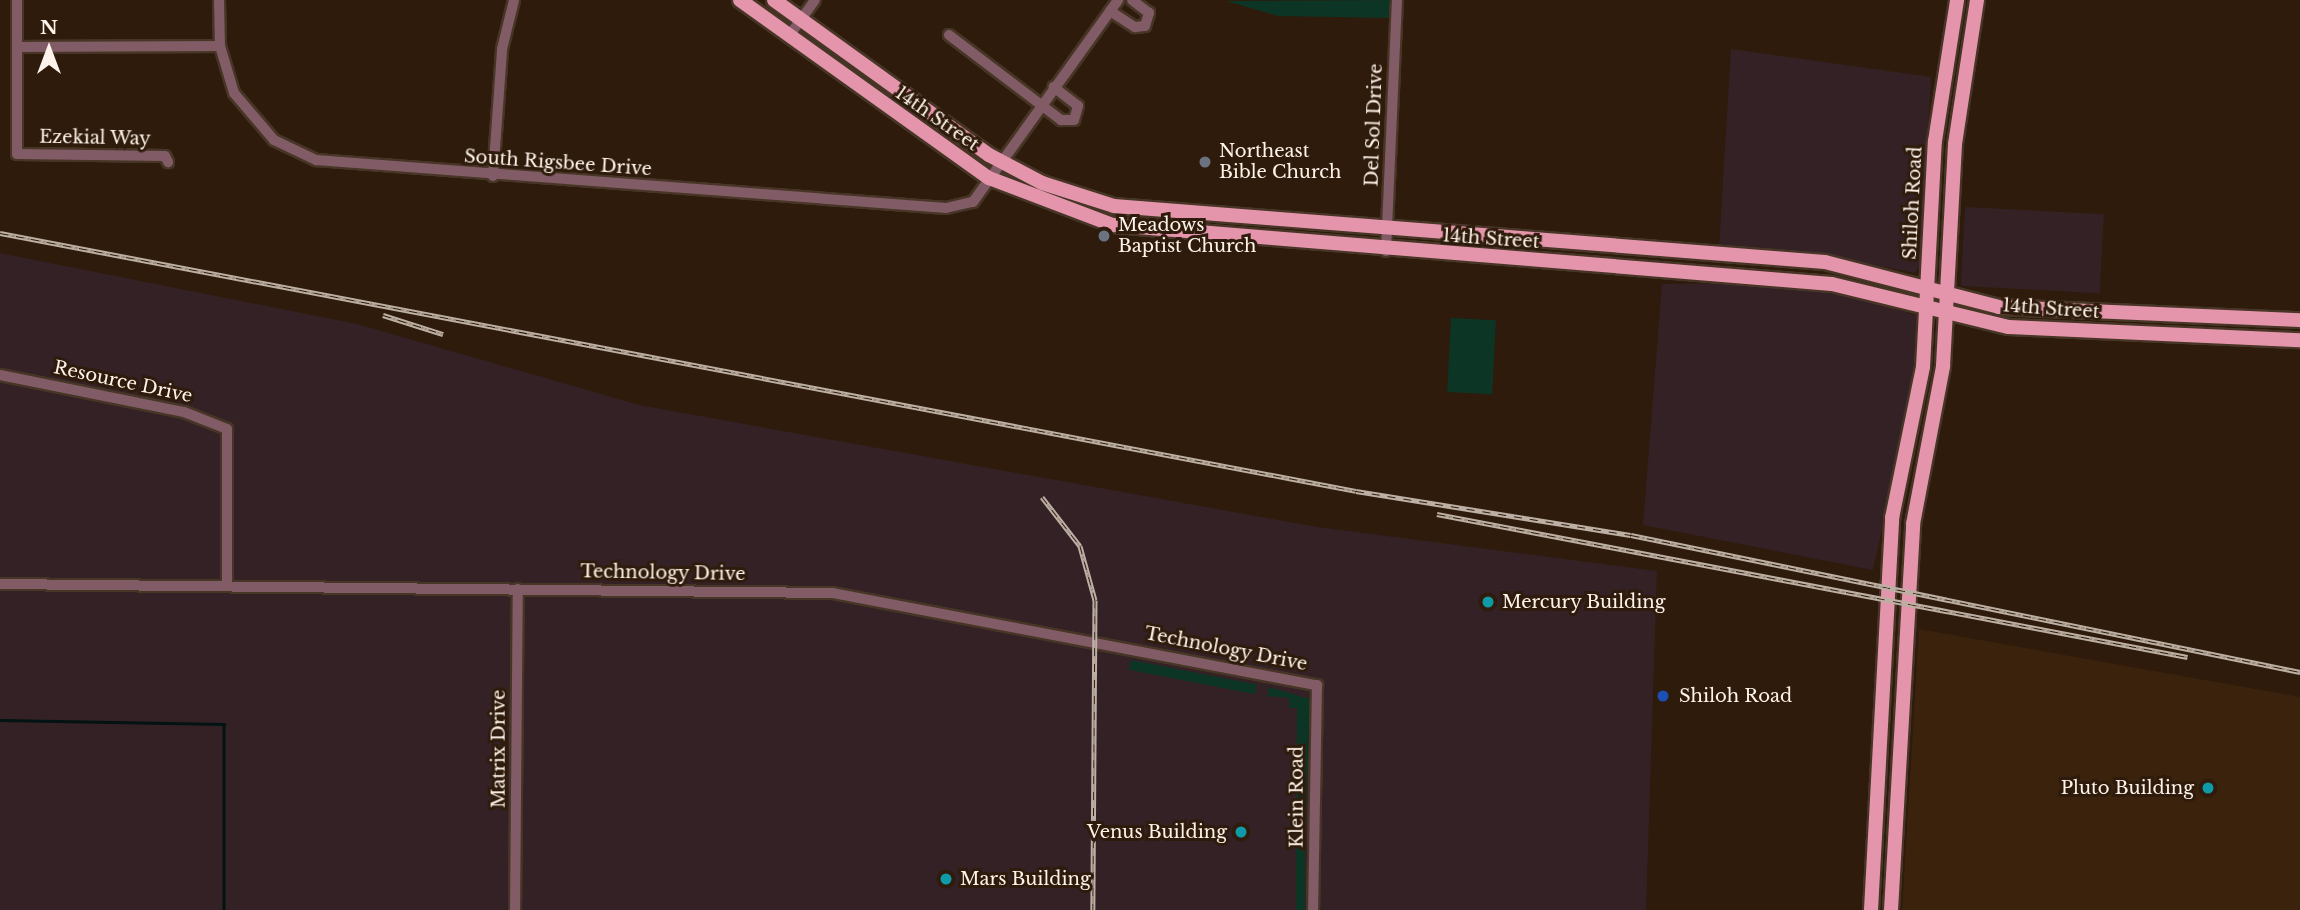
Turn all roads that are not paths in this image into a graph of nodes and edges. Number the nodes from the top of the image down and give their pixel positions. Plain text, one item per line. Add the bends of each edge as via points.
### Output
1 (17, 0) edge
2 (219, 0) edge
3 (514, 0) edge
4 (740, 0) edge
5 (774, 0) edge
6 (815, 0) edge
7 (1132, 0) edge
8 (1397, 0) edge
9 (1957, 0) edge
10 (1977, 0) edge
11 (1114, 3) edge
12 (801, 20) junction
13 (949, 35) dead end
14 (789, 36) junction
15 (220, 46) junction
16 (17, 47) junction
17 (1054, 88) junction
18 (1041, 105) junction
19 (1935, 141) junction
20 (1955, 145) junction
21 (168, 162) dead end
22 (1000, 162) junction
23 (493, 176) junction
24 (989, 178) junction
25 (1098, 202) junction
26 (1093, 220) junction
27 (1252, 220) junction
28 (1388, 230) junction
29 (1251, 241) junction
30 (1574, 243) junction
31 (1386, 251) junction
32 (1730, 255) junction
33 (1573, 264) junction
34 (1729, 275) junction
35 (1928, 286) junction
36 (1949, 295) junction
37 (1927, 307) junction
38 (1947, 315) junction
39 (2172, 315) junction
40 (2300, 320) edge
41 (2171, 335) junction
42 (2300, 340) edge
43 (0, 375) edge
44 (1896, 501) junction
45 (1917, 505) junction
46 (0, 584) edge
47 (226, 586) junction
48 (518, 589) junction
49 (1317, 685) joint
50 (515, 910) edge
51 (1313, 910) edge
52 (1871, 910) edge
53 (1891, 910) edge

1 - 16 street
2 - 15 street, South Rigsbee Drive
3 - 23 street via 502,49
4 - 14 main road, 14th Street
5 - 12 main road, 14th Street
6 - 12 street
7 - 11 street via 1149,13 1144,26 1135,27
8 - 28 street, Del Sol Drive
9 - 19 main road, Shiloh Road
10 - 20 main road
11 - 17 street, South Rigsbee Drive
12 - 14 street
12 - 22 main road, 14th Street
13 - 18 street
14 - 24 main road, 14th Street
15 - 16 street
15 - 23 street, South Rigsbee Drive via 246,113 294,152 330,164
16 - 21 street, Ezekial Way via 17,154 165,156
17 - 18 street, South Rigsbee Drive
17 - 18 street via 1077,106 1076,118 1065,122
18 - 22 street, South Rigsbee Drive
19 - 20 main road
19 - 35 main road, Shiloh Road
20 - 36 main road
22 - 24 street, South Rigsbee Drive
22 - 25 main road, 14th Street
23 - 24 street, South Rigsbee Drive via 946,208 972,202
24 - 26 main road, 14th Street
25 - 26 main road
25 - 27 main road, 14th Street
26 - 29 main road, 14th Street
27 - 28 main road, 14th Street
27 - 29 main road
28 - 30 main road, 14th Street
28 - 31 street, Del Sol Drive
29 - 31 main road, 14th Street
30 - 32 main road, 14th Street
30 - 33 main road
31 - 33 main road, 14th Street
32 - 34 main road
32 - 35 main road, 14th Street via 1846,265
33 - 34 main road, 14th Street
34 - 37 main road, 14th Street via 1832,284
35 - 36 main road, 14th Street
35 - 37 main road, Shiloh Road
36 - 38 main road
36 - 39 main road, 14th Street via 1999,307
37 - 38 main road, 14th Street
37 - 44 main road, Shiloh Road via 1919,398
38 - 41 main road, 14th Street via 2009,327
38 - 45 main road via 1938,403
39 - 40 main road, 14th Street
39 - 41 main road
41 - 42 main road, 14th Street
43 - 47 street, Resource Drive via 209,418 229,438
44 - 45 main road
44 - 52 main road, Shiloh Road
45 - 53 main road
46 - 47 street, Technology Drive
47 - 48 street, Technology Drive
48 - 49 street, Technology Drive via 833,593
48 - 50 street, Matrix Drive
49 - 51 street, Klein Road

